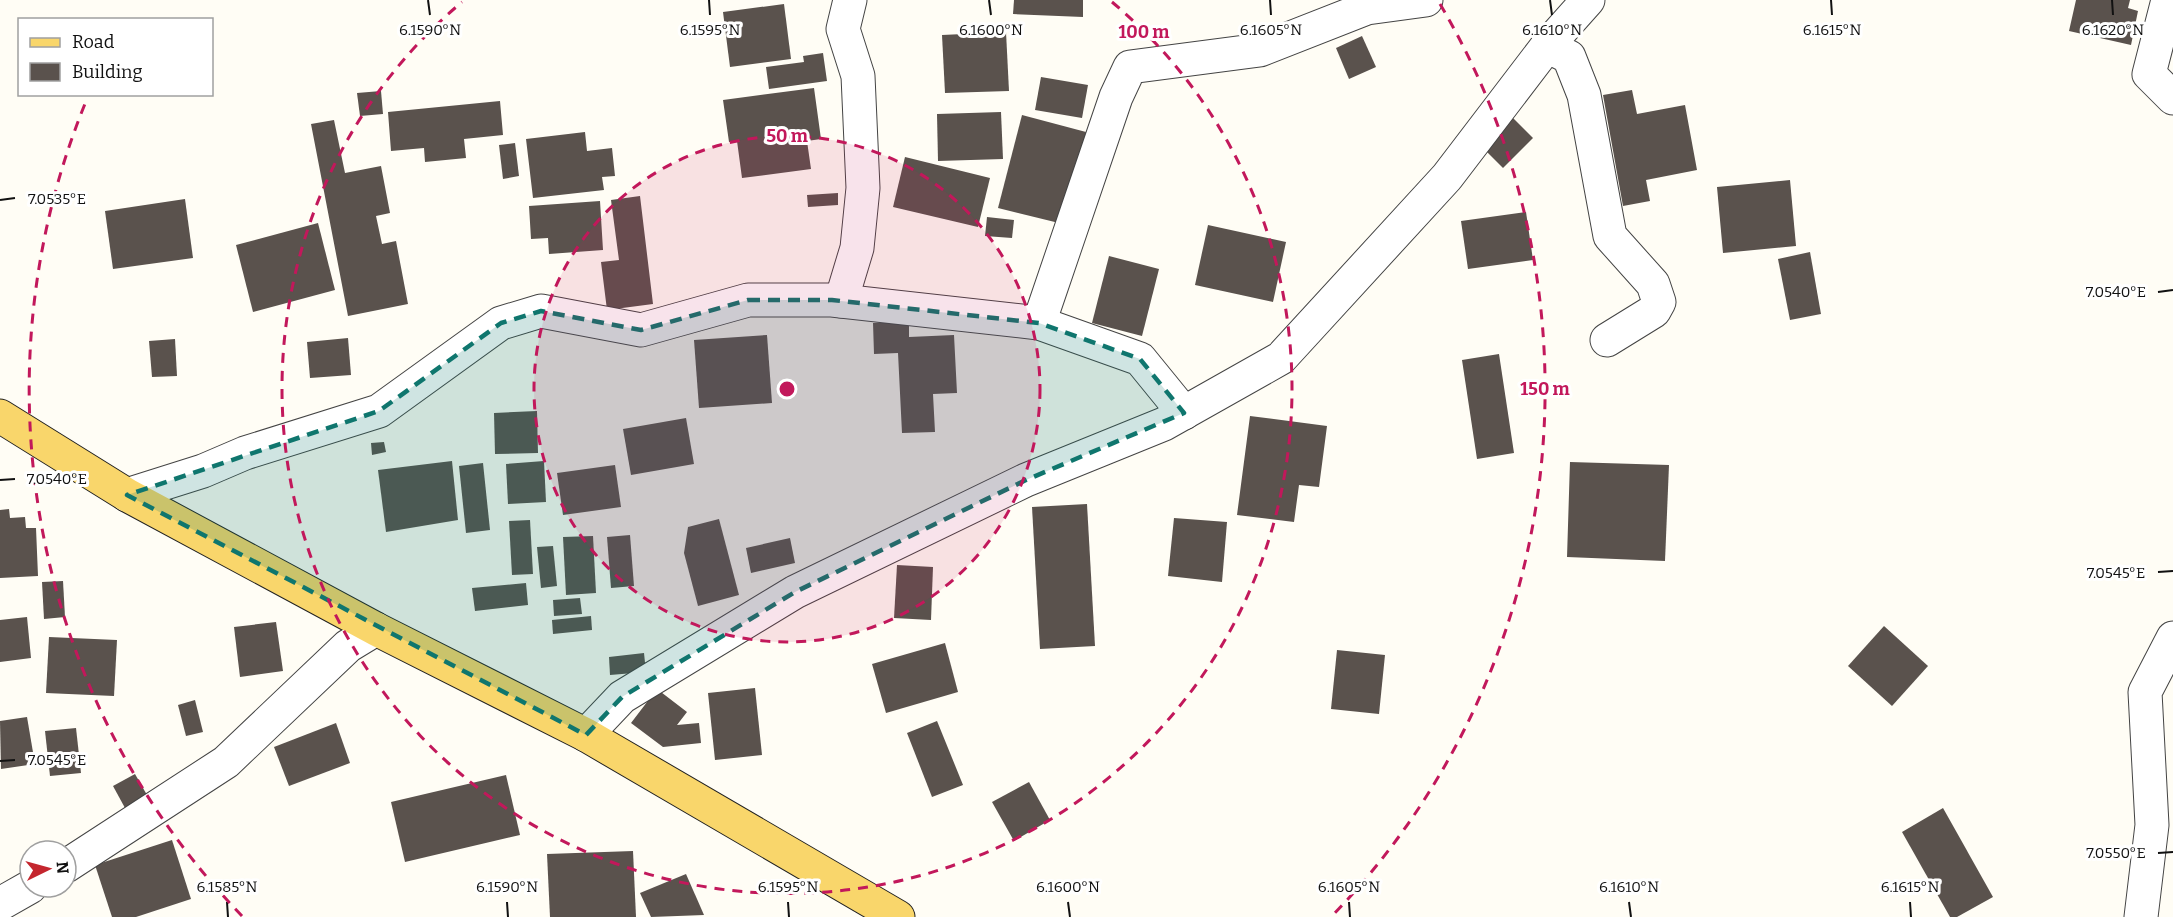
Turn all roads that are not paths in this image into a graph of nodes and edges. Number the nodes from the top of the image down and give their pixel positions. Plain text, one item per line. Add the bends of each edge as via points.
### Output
1 (850, 0) edge
2 (1426, 0) edge
3 (1588, 0) edge
4 (2168, 0) edge
5 (1364, 4) edge
6 (1546, 46) junction
7 (2173, 98) edge
8 (841, 301) junction
9 (1040, 323) junction
10 (1607, 340) dead end
11 (1184, 413) junction
12 (0, 416) edge
13 (127, 495) junction
14 (376, 629) junction
15 (2173, 638) edge
16 (586, 735) junction
17 (78, 858) edge
18 (18, 894) edge
19 (0, 904) edge
20 (898, 917) edge
21 (2141, 917) edge

1 - 8 street via 843,29 858,76 863,188 857,248
2 - 5 street
3 - 6 street
4 - 7 street via 2150,74
5 - 9 street via 1260,50 1130,66
6 - 10 street via 1569,57 1584,95 1610,236 1653,284 1659,302 1654,311
6 - 11 street via 1447,177 1281,358
8 - 9 street
8 - 13 street via 748,300 641,330 541,311 501,323 380,411
9 - 11 street via 1140,359
11 - 16 street via 1026,480 795,592 622,697
12 - 13 main road
13 - 14 main road
14 - 16 main road
14 - 17 street via 348,646 226,762
15 - 21 street via 2145,692 2152,825
16 - 20 main road
18 - 19 street

